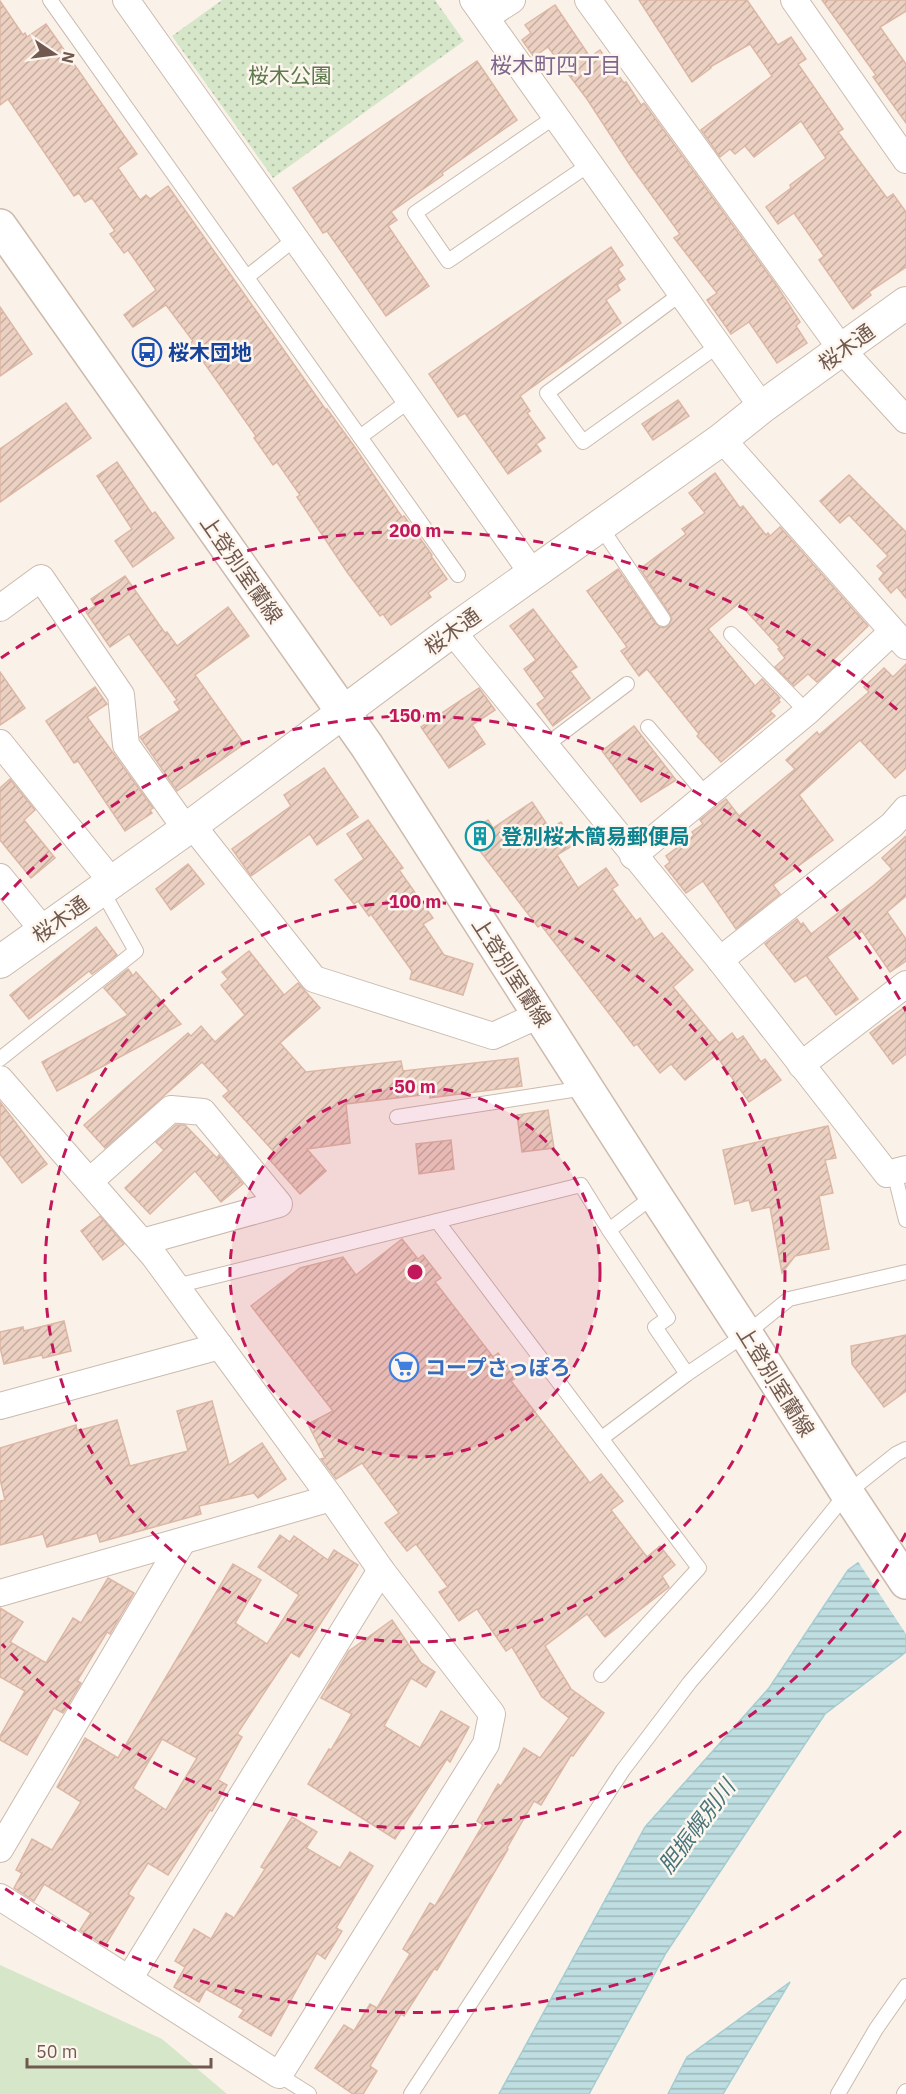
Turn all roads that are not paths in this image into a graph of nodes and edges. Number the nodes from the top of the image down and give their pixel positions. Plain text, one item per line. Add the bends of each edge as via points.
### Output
1 (126, 0) edge
2 (512, 0) edge
3 (588, 0) edge
4 (794, 0) edge
5 (53, 1) edge
6 (479, 9) edge
7 (556, 116) junction
8 (906, 160) edge
9 (590, 164) junction
10 (0, 226) edge
11 (296, 238) junction
12 (247, 277) junction
13 (682, 293) junction
14 (906, 303) edge
15 (719, 345) junction
16 (842, 350) junction
17 (410, 400) junction
18 (762, 407) junction
19 (906, 420) edge
20 (360, 437) junction
21 (722, 439) junction
22 (600, 526) junction
23 (533, 574) junction
24 (458, 575) dead end
25 (0, 608) edge
26 (663, 618) dead end
27 (452, 631) junction
28 (731, 634) dead end
29 (899, 639) edge
30 (627, 684) dead end
31 (343, 711) junction
32 (807, 712) junction
33 (648, 727) dead end
34 (0, 743) edge
35 (545, 746) junction
36 (706, 795) junction
37 (906, 809) edge
38 (189, 827) junction
39 (633, 856) junction
40 (0, 877) edge
41 (106, 886) junction
42 (44, 930) junction
43 (720, 960) junction
44 (0, 962) edge
45 (906, 984) edge
46 (539, 1014) junction
47 (0, 1059) edge
48 (801, 1065) junction
49 (0, 1079) edge
50 (587, 1088) junction
51 (397, 1118) dead end
52 (900, 1171) edge
53 (90, 1181) junction
54 (655, 1195) junction
55 (906, 1220) edge
56 (437, 1221) junction
57 (609, 1230) junction
58 (142, 1242) junction
59 (906, 1272) edge
60 (176, 1287) junction
61 (747, 1334) junction
62 (220, 1346) junction
63 (687, 1374) junction
64 (0, 1406) edge
65 (602, 1438) junction
66 (906, 1449) edge
67 (331, 1498) junction
68 (852, 1501) junction
69 (182, 1542) junction
70 (381, 1570) junction
71 (906, 1582) edge
72 (0, 1593) edge
73 (601, 1675) dead end
74 (0, 1849) edge
75 (0, 1898) edge
76 (129, 1979) junction
77 (906, 1986) edge
78 (279, 2075) junction
79 (309, 2094) edge
80 (411, 2094) edge
81 (838, 2094) edge

1 - 11 street
2 - 6 street
3 - 16 street
4 - 8 street
5 - 12 lane
6 - 7 street
7 - 9 street
7 - 9 lane via 415,213 448,261
9 - 13 street
10 - 31 main road, 上登別室蘭線
11 - 12 lane
11 - 17 street
12 - 20 lane
13 - 15 street
13 - 15 lane via 547,393 582,442
14 - 16 street, 桜木通
15 - 18 street
16 - 18 street, 桜木通
16 - 19 street
17 - 20 lane
17 - 23 street
18 - 21 street, 桜木通
20 - 24 lane
21 - 22 street, 桜木通
21 - 29 street
22 - 23 street, 桜木通
22 - 26 lane
23 - 27 street, 桜木通
25 - 38 street via 41,578 121,694 126,745
27 - 31 street, 桜木通
27 - 35 street
28 - 32 lane
29 - 32 street
30 - 35 lane
31 - 38 street, 桜木通
31 - 46 main road, 上登別室蘭線
32 - 36 street
33 - 36 lane
34 - 41 street
35 - 39 street
36 - 39 street
37 - 43 street via 892,825
38 - 41 street, 桜木通
38 - 46 street via 314,979 493,1036
39 - 43 street
40 - 42 street
41 - 42 street, 桜木通
41 - 47 lane via 136,951
42 - 44 street, 桜木通
43 - 48 street
45 - 48 street
46 - 50 main road, 上登別室蘭線
48 - 52 street via 887,1174
49 - 53 street
50 - 51 lane
50 - 54 main road, 上登別室蘭線
52 - 55 lane
53 - 58 street
53 - 58 street via 171,1109 203,1112 279,1204
54 - 57 lane
54 - 61 main road, 上登別室蘭線
56 - 57 lane via 581,1185
56 - 60 lane
56 - 65 lane
57 - 63 lane via 668,1318 655,1327
58 - 60 street
59 - 61 lane via 789,1299
60 - 62 street
61 - 63 lane
61 - 68 main road, 上登別室蘭線
62 - 64 street
62 - 67 street
63 - 65 lane
65 - 73 lane via 699,1568
66 - 68 lane via 896,1454
67 - 69 street
67 - 70 street
68 - 71 main road, 上登別室蘭線
68 - 80 lane via 690,1682 623,1770
69 - 72 street
69 - 74 street
70 - 76 street
70 - 78 street via 492,1714 486,1744
75 - 76 street
76 - 78 street
77 - 81 lane
78 - 79 lane

